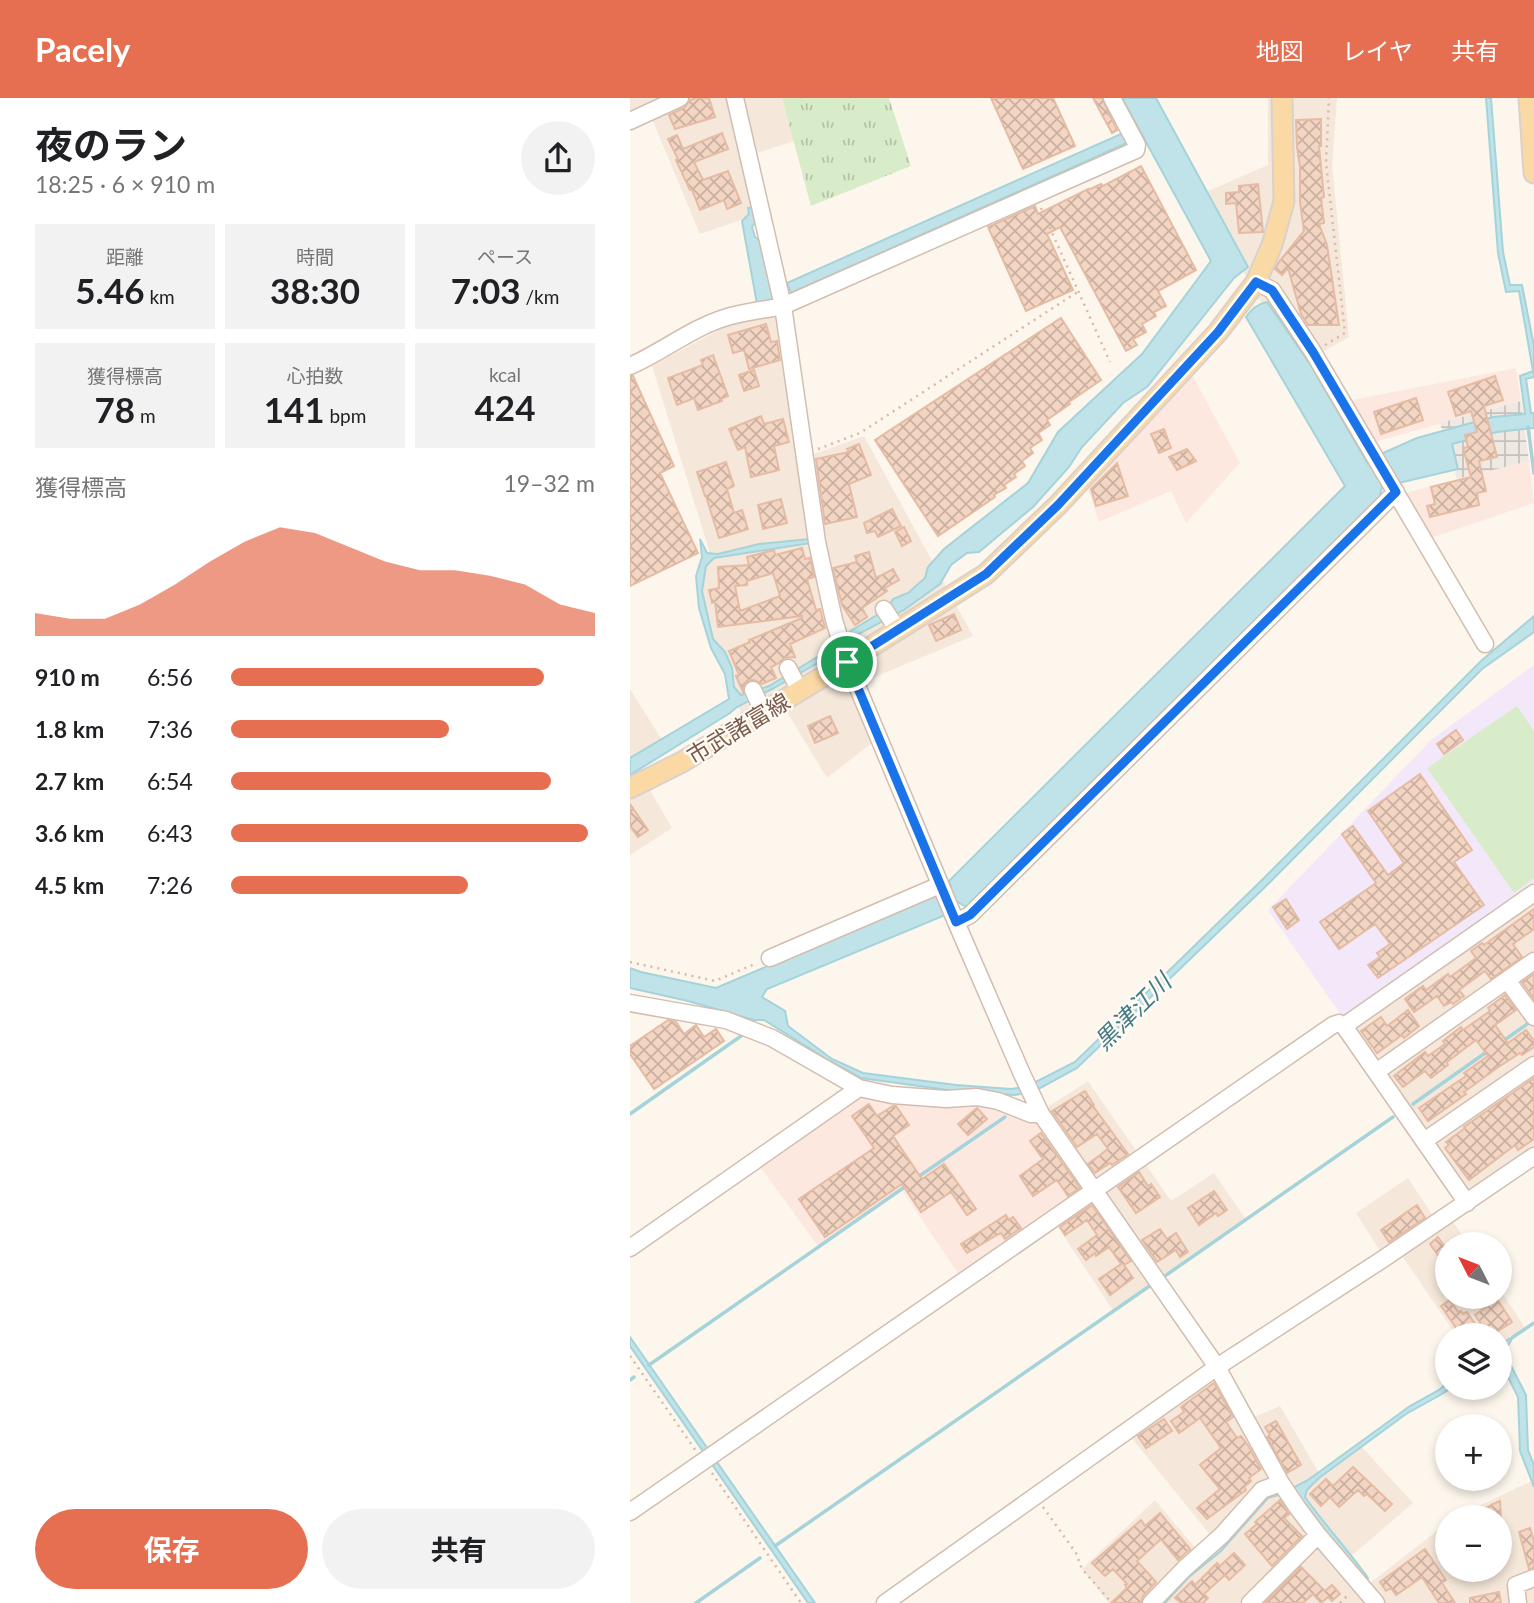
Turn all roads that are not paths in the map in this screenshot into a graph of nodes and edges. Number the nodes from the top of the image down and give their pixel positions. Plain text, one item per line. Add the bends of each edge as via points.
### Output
1 (680, 98) edge
2 (735, 98) edge
3 (1112, 98) edge
4 (1282, 98) edge
5 (1529, 98) edge
6 (630, 121) edge
7 (1534, 173) edge
8 (1256, 282) junction
9 (783, 306) junction
10 (630, 366) edge
11 (1394, 488) junction
12 (1485, 645) dead end
13 (843, 649) junction
14 (630, 788) edge
15 (940, 885) junction
16 (1534, 893) edge
17 (954, 917) junction
18 (770, 958) road end
19 (1534, 961) edge
20 (1507, 980) junction
21 (630, 1003) edge
22 (1534, 1017) edge
23 (1344, 1026) junction
24 (1534, 1065) edge
25 (1376, 1072) junction
26 (859, 1088) junction
27 (1041, 1114) junction
28 (1424, 1141) junction
29 (1534, 1156) edge
30 (1093, 1191) junction
31 (1467, 1203) junction
32 (630, 1248) edge
33 (1217, 1367) junction
34 (1285, 1489) junction
35 (630, 1512) edge
36 (1318, 1535) junction
37 (1525, 1581) edge
38 (884, 1603) edge
39 (1151, 1603) edge
40 (1250, 1603) edge
41 (1376, 1603) edge
42 (1518, 1603) edge

1 - 6 street
2 - 9 street
3 - 9 street via 1136,150
4 - 8 main road, 市武諸富線 via 1284,201
5 - 7 main road
8 - 11 street via 1272,290
8 - 13 main road, 市武諸富線 via 1218,332 1058,505 986,574
9 - 10 street via 724,318
9 - 13 street via 817,542
11 - 12 street
11 - 17 street via 970,915
13 - 14 main road, 市武諸富線 via 758,701 682,762
13 - 15 street
15 - 17 street
15 - 18 street
16 - 23 street
17 - 27 street
19 - 20 street
20 - 22 street
20 - 25 street
21 - 26 street via 726,1020 772,1038
23 - 25 street
23 - 30 street via 1333,1025
24 - 28 street
25 - 28 street
26 - 27 street via 892,1095 977,1097
26 - 32 street
27 - 30 street
28 - 31 street
29 - 31 street
30 - 33 street
30 - 35 street
31 - 33 street
33 - 34 street
33 - 38 street
34 - 36 street
34 - 39 street via 1262,1490
36 - 40 street
36 - 41 street
37 - 42 street

